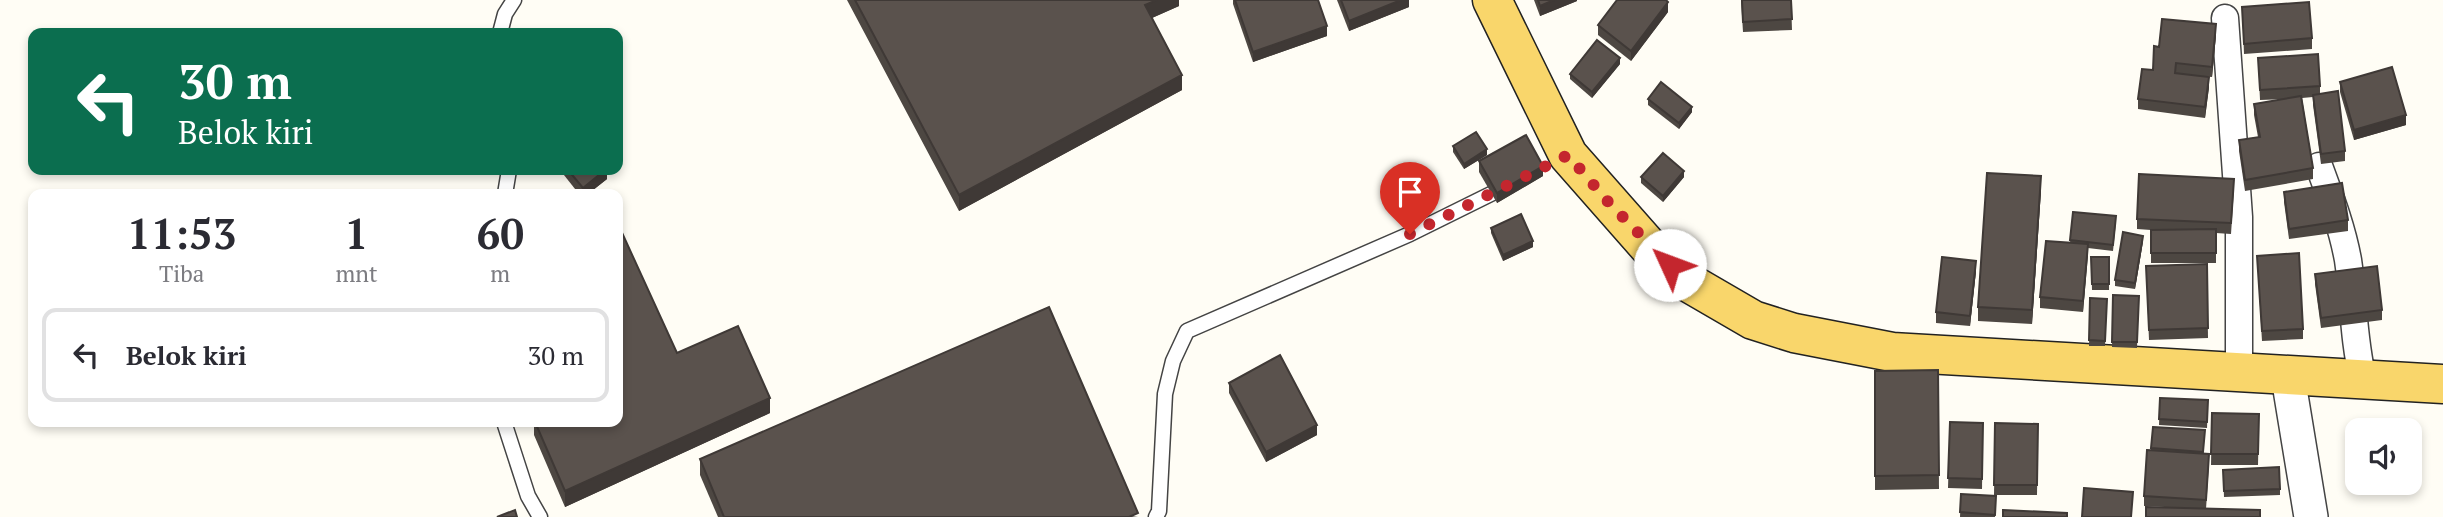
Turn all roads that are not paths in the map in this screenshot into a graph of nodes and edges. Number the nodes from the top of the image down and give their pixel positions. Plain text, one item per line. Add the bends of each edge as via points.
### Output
1 (513, 0) edge
2 (1492, 0) edge
3 (2225, 18) dead end
4 (501, 28) edge
5 (2319, 166) edge
6 (1520, 179) edge
7 (2239, 373) junction
8 (2288, 377) junction
9 (2363, 379) junction
10 (2443, 384) edge
11 (506, 427) edge
12 (540, 517) edge
13 (1156, 517) edge
14 (2311, 517) edge

1 - 4 lane
2 - 7 main road via 1562,158 1691,284 1753,320 1892,352
3 - 7 street via 2239,217
5 - 9 street via 2347,259
6 - 13 lane via 1410,234 1187,331 1172,361 1165,394
7 - 8 main road
8 - 9 main road
8 - 14 street
9 - 10 main road
11 - 12 lane via 528,496

